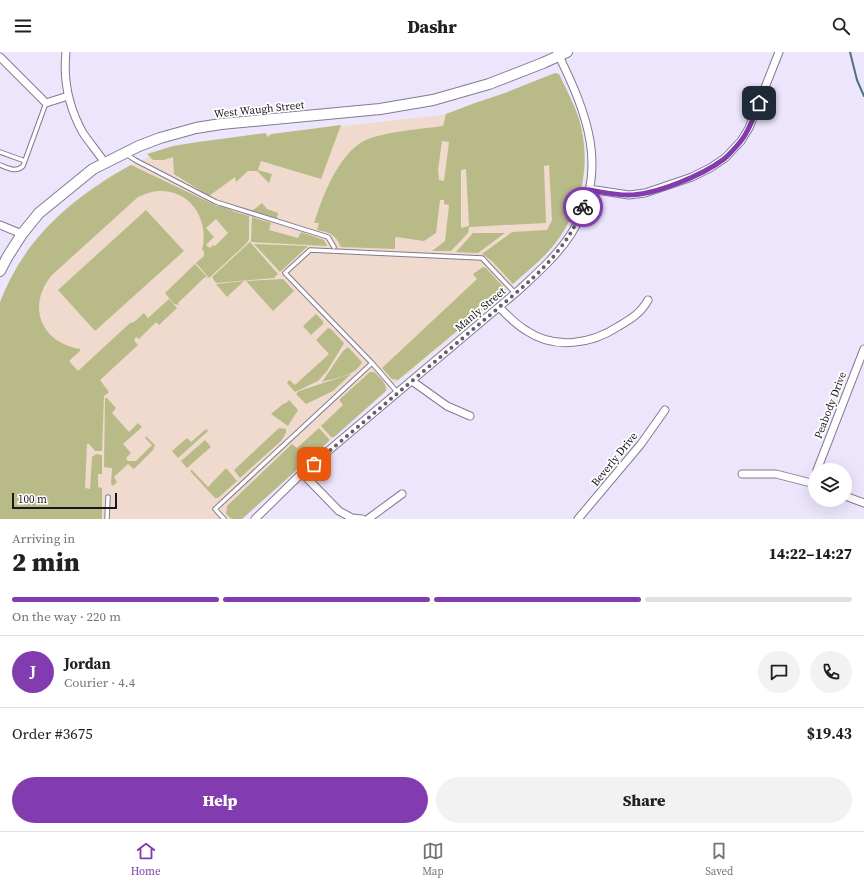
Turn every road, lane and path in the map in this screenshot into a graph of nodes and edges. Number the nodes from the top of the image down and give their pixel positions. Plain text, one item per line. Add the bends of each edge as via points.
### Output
1 (66, 52) edge
2 (779, 52) edge
3 (561, 53) edge
4 (1, 59) edge
5 (68, 96) junction
6 (46, 103) junction
7 (0, 152) edge
8 (125, 153) junction
9 (25, 160) junction
10 (105, 163) junction
11 (0, 165) edge
12 (589, 190) junction
13 (0, 225) edge
14 (22, 234) junction
15 (334, 247) dead end
16 (0, 270) edge
17 (516, 293) junction
18 (648, 300) dead end
19 (499, 307) junction
20 (864, 349) edge
21 (372, 363) junction
22 (412, 381) junction
23 (398, 392) junction
24 (664, 410) dead end
25 (470, 416) dead end
26 (821, 463) edge
27 (302, 474) junction
28 (742, 474) dead end
29 (808, 480) edge
30 (402, 494) dead end
31 (108, 497) dead end
32 (852, 499) edge
33 (864, 503) edge
34 (107, 519) edge
35 (224, 519) edge
36 (255, 519) edge
37 (362, 519) edge
38 (368, 519) edge
39 (578, 519) edge

1 - 5 street via 65,84
2 - 12 street via 749,128 725,158 692,177 645,193 629,195
3 - 8 street, West Waugh Street via 489,84 433,100 380,109 196,128 160,138
3 - 12 street, Manly Street via 588,124 593,156
4 - 6 street
5 - 6 street
5 - 10 street via 84,134
6 - 9 lane
7 - 9 lane
8 - 10 street, West Waugh Street
8 - 15 lane via 216,202 328,237
9 - 11 lane via 19,170
10 - 14 street, West Waugh Street via 93,168 54,200 39,213
12 - 17 street, Manly Street via 570,234 546,265
13 - 14 street
14 - 16 street, West Waugh Street
17 - 19 street, Manly Street
17 - 21 lane via 482,258 310,250 285,273
18 - 19 street via 639,314 611,332 583,342 568,343 552,342 528,332
19 - 22 street, Manly Street
20 - 26 street, Peabody Drive
21 - 23 lane
21 - 35 lane via 215,509
22 - 23 street, Manly Street
22 - 25 street via 447,406
23 - 27 street, Manly Street
24 - 39 street, Beverly Drive via 641,444
27 - 36 street, Manly Street
27 - 37 street via 339,511 352,518
28 - 29 street via 776,474
30 - 38 street
31 - 34 lane
32 - 33 street

